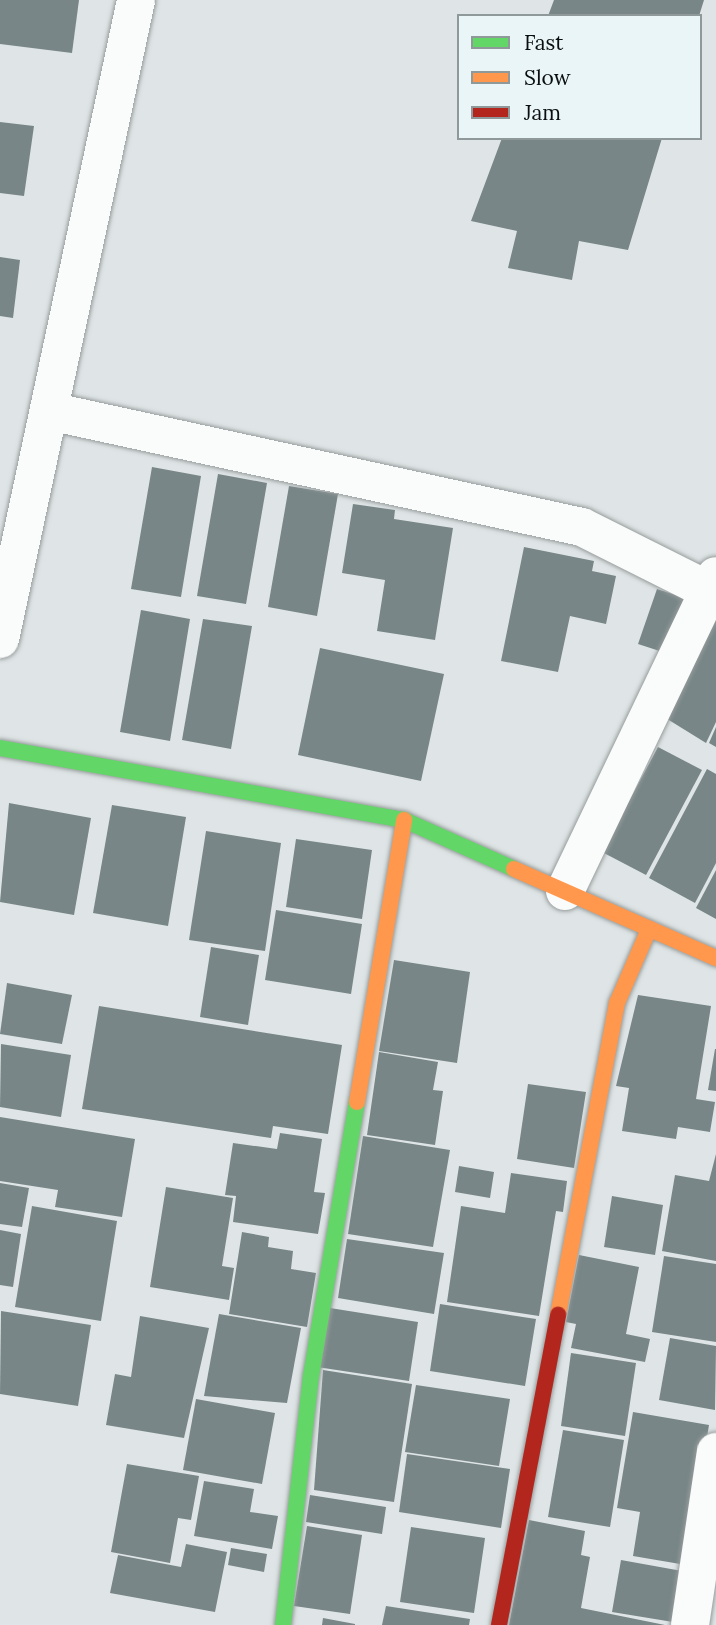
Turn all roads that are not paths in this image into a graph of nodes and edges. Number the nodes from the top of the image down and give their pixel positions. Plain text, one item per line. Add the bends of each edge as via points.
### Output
1 (136, 0) edge
2 (49, 411) junction
3 (714, 587) edge
4 (0, 639) edge
5 (0, 748) edge
6 (404, 820) junction
7 (565, 891) junction
8 (649, 929) junction
9 (716, 958) edge
10 (716, 1452) edge
11 (283, 1625) edge
12 (499, 1625) edge
13 (690, 1625) edge

1 - 2 street
2 - 3 street via 582,527
2 - 4 street
3 - 7 street
5 - 6 street
6 - 7 street
6 - 11 street via 311,1376
7 - 8 street
8 - 9 street
8 - 12 street via 617,1003
10 - 13 street

